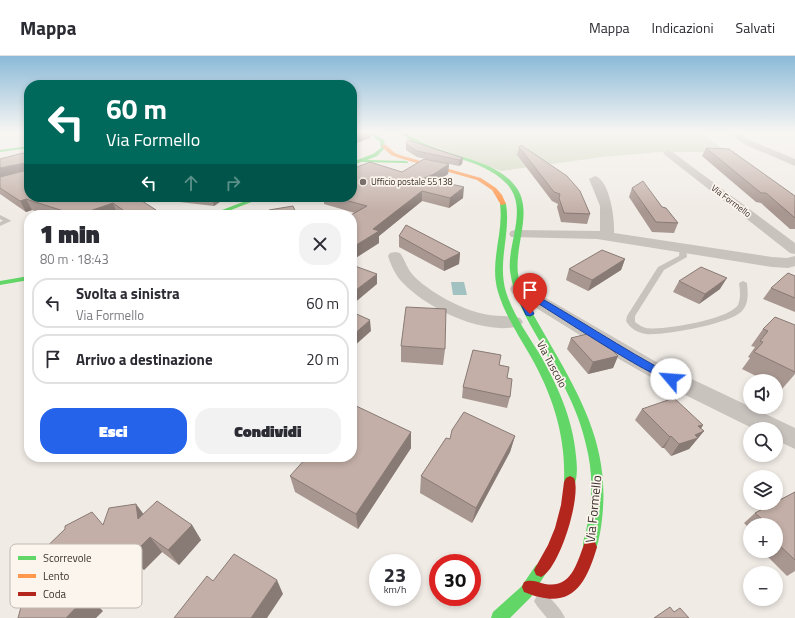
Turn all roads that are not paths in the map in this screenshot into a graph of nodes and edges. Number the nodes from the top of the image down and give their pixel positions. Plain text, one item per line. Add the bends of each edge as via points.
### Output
1 (367, 158) edge
2 (405, 158) edge
3 (460, 158) edge
4 (675, 158) edge
5 (784, 158) edge
6 (361, 161) junction
7 (357, 162) edge
8 (417, 162) junction
9 (795, 163) edge
10 (595, 179) dead end
11 (247, 202) edge
12 (226, 210) edge
13 (0, 216) edge
14 (0, 224) edge
15 (516, 234) junction
16 (608, 236) junction
17 (683, 248) junction
18 (795, 250) edge
19 (395, 256) dead end
20 (795, 261) edge
21 (24, 279) edge
22 (0, 283) edge
23 (742, 283) dead end
24 (518, 289) junction
25 (514, 322) junction
26 (761, 422) edge
27 (783, 433) edge
28 (795, 439) edge
29 (529, 587) junction
30 (499, 618) edge
31 (557, 618) edge

1 - 6 street
2 - 8 street
3 - 15 street, Via Formello via 486,168 515,190 520,200
4 - 18 street, Via Formello
5 - 9 street
6 - 7 street
6 - 8 street
8 - 25 street, Via Tuscolo via 475,178 490,185 499,194 504,220 498,274 505,302
10 - 16 street via 608,210
11 - 12 street
13 - 14 lane via 8,221
15 - 16 street
15 - 24 street, Via Formello via 513,264
16 - 17 street
17 - 20 street via 772,262
17 - 23 lane via 683,257 661,269 631,316 630,322 634,327 643,331 658,331 725,318 742,305
19 - 25 street via 410,281 455,310 482,320
21 - 22 street
24 - 26 street via 655,371
24 - 29 street, Via Formello via 584,416 597,468 594,525 583,569 577,580 567,588 553,592
25 - 29 street, Via Tuscolo via 555,395 567,430 570,455 571,485 565,522 547,562
27 - 28 street
29 - 30 street, Via Tuscolo
29 - 31 lane

